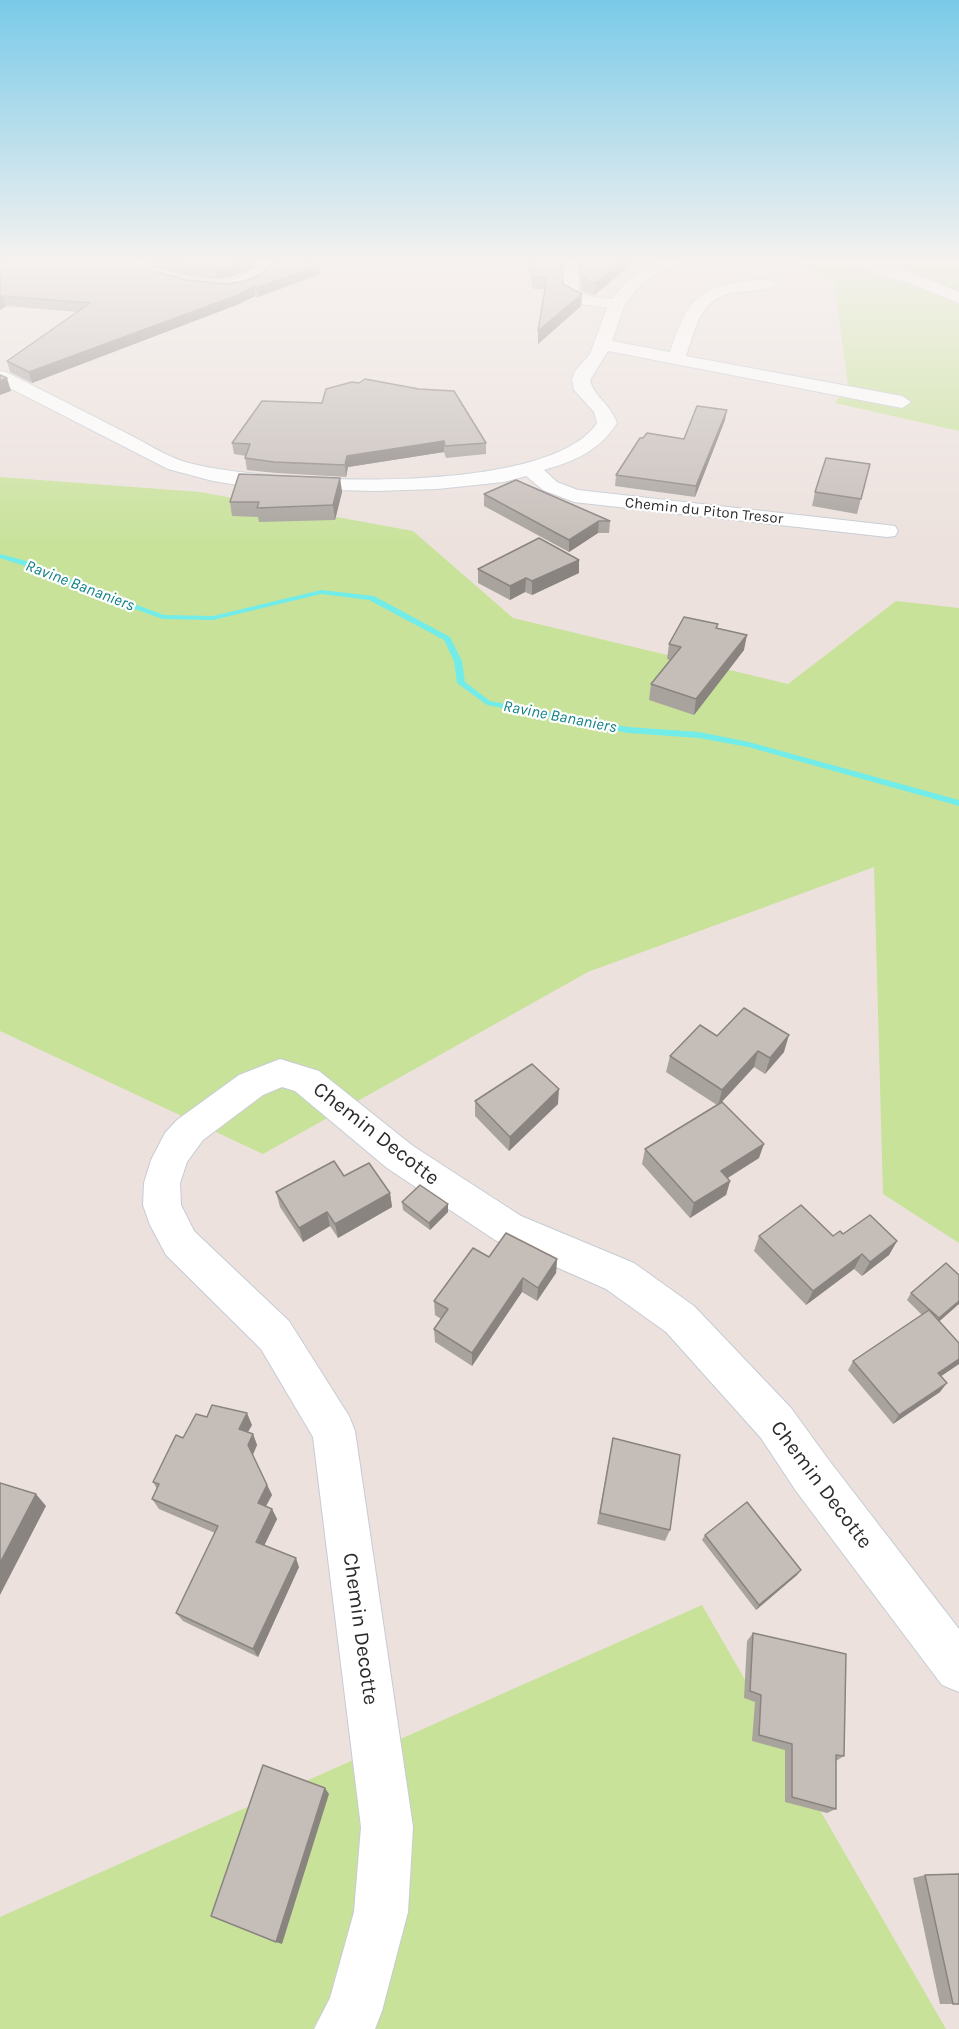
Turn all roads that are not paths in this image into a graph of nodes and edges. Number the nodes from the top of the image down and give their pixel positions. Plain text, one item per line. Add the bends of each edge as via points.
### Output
1 (596, 355) edge
2 (654, 355) edge
3 (678, 355) edge
4 (676, 359) junction
5 (0, 376) edge
6 (902, 402) dead end
7 (529, 468) junction
8 (887, 531) dead end
9 (959, 1668) edge
10 (342, 2029) edge

1 - 7 street via 581,380 583,390 603,410 607,423 598,437 563,458
2 - 4 street
3 - 4 street
4 - 6 street
5 - 7 street via 175,465 213,475 256,482 375,486 504,476
7 - 8 street, Chemin du Piton Tresor via 550,486 574,496
9 - 10 street, Chemin Decotte via 776,1423 680,1319 620,1276 508,1228 400,1157 307,1081 280,1073 251,1085 190,1130 178,1144 162,1183 162,1205 180,1243 275,1335 334,1431 387,1827 381,1912 354,2011

